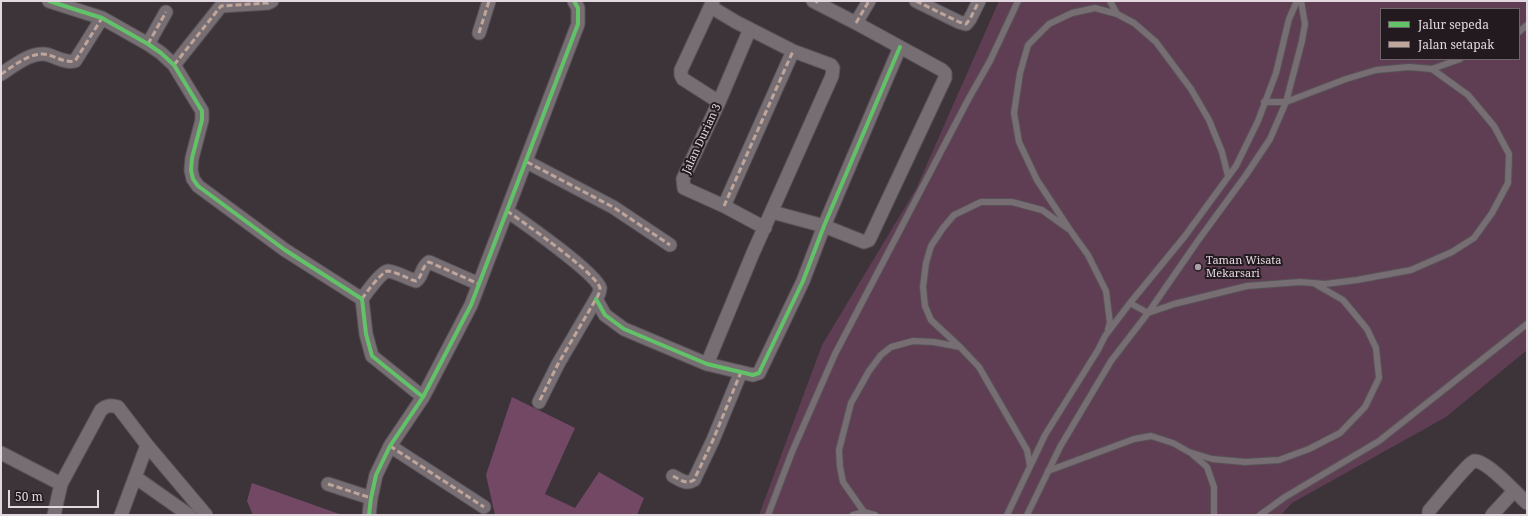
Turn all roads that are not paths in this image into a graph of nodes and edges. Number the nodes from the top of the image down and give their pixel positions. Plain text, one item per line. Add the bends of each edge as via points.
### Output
1 (48, 1) edge
2 (272, 1) edge
3 (489, 1) edge
4 (574, 1) edge
5 (869, 1) edge
6 (916, 1) edge
7 (979, 1) edge
8 (1018, 1) edge
9 (1110, 1) edge
10 (1296, 1) edge
11 (1301, 1) edge
12 (815, 2) edge
13 (712, 4) edge
14 (166, 12) dead end
15 (1118, 14) junction
16 (102, 18) junction
17 (856, 23) junction
18 (750, 29) junction
19 (479, 33) dead end
20 (148, 44) junction
21 (900, 47) junction
22 (793, 51) junction
23 (1457, 60) edge
24 (174, 65) junction
25 (1432, 69) junction
26 (1, 74) edge
27 (719, 102) junction
28 (1264, 102) junction
29 (1286, 102) junction
30 (526, 162) junction
31 (1228, 176) junction
32 (724, 206) junction
33 (507, 211) junction
34 (772, 212) junction
35 (824, 226) junction
36 (766, 228) junction
37 (1070, 230) junction
38 (670, 245) dead end
39 (1314, 283) junction
40 (479, 284) junction
41 (362, 299) junction
42 (596, 299) junction
43 (1130, 303) junction
44 (1148, 313) junction
45 (1527, 324) edge
46 (1105, 336) junction
47 (960, 347) junction
48 (707, 364) junction
49 (741, 372) junction
50 (423, 397) junction
51 (538, 402) dead end
52 (147, 445) junction
53 (390, 446) junction
54 (1189, 452) junction
55 (1, 453) edge
56 (1030, 466) junction
57 (1048, 471) junction
58 (673, 476) dead end
59 (135, 477) junction
60 (62, 484) junction
61 (328, 484) dead end
62 (1514, 491) junction
63 (371, 498) junction
64 (1527, 503) edge
65 (484, 508) dead end
66 (864, 512) junction
67 (54, 515) edge
68 (121, 515) edge
69 (189, 515) edge
70 (206, 515) edge
71 (369, 515) edge
72 (768, 515) edge
73 (853, 515) edge
74 (875, 515) edge
75 (1007, 515) edge
76 (1027, 515) edge
77 (1214, 515) edge
78 (1260, 515) edge
79 (1429, 515) edge
80 (1492, 515) edge

1 - 16 street
2 - 24 street via 221,6
3 - 19 street
4 - 30 street via 578,8 578,24
5 - 17 street
6 - 7 street via 966,24
8 - 72 lane via 990,61 835,354 792,452
9 - 15 lane
10 - 28 lane via 1276,73
11 - 29 lane via 1305,24
12 - 17 street
13 - 18 street
13 - 27 street via 680,75
14 - 20 street
15 - 31 lane via 1134,23 1156,42 1191,89 1209,120 1222,152
15 - 37 lane via 1095,8 1049,24 1028,45 1020,73 1014,113 1019,142 1037,180
16 - 20 street
16 - 26 street via 75,61 38,55 28,57
17 - 21 street
18 - 22 street
18 - 27 street, Jalan Durian 3
20 - 24 street
21 - 35 street
21 - 35 street via 942,70 945,78 869,240 864,242
22 - 32 street
22 - 34 street via 831,65 833,71
23 - 25 lane
24 - 41 street via 202,111 191,170 198,186 285,250
25 - 29 lane via 1409,67 1376,70
25 - 39 lane via 1468,95 1494,126 1509,154 1508,183 1492,213 1474,238 1452,252 1411,270 1325,284
27 - 32 street, Jalan Durian 3 via 683,179 683,184 684,188
28 - 29 lane
28 - 31 lane via 1258,121 1236,166
29 - 44 lane via 1270,139
30 - 33 street
30 - 38 street via 613,207
31 - 43 lane via 1185,236
32 - 36 street, Jalan Durian 3
33 - 40 street
33 - 42 street via 552,243 590,276 600,289
34 - 35 street
34 - 36 street
35 - 49 street via 802,281 760,371 755,375
36 - 48 street
37 - 46 lane via 1088,254 1106,291 1110,323
37 - 47 lane via 1042,210 1012,202 981,202 954,215 931,246 923,287 925,306 931,320
39 - 44 lane via 1247,286
39 - 54 lane via 1344,300 1367,329 1376,348 1379,378 1365,408 1340,433 1310,449 1279,460 1245,462
40 - 41 street via 429,262 416,281 389,271 384,272
40 - 50 street via 471,305
41 - 50 street via 366,334 372,356
42 - 48 street via 605,315 624,329
42 - 51 street
43 - 44 lane
43 - 46 lane
44 - 57 lane via 1111,361
45 - 78 lane via 1379,441 1285,496
46 - 56 lane via 1045,435
47 - 56 lane via 983,373 1027,450
47 - 66 lane via 913,341 891,347 869,371 851,403 839,450 843,482
48 - 49 street
49 - 58 street via 694,480 685,482
50 - 53 street
52 - 59 street
52 - 60 street via 118,407 106,406 101,410
52 - 70 street
53 - 63 street via 376,475
53 - 65 street
54 - 57 lane via 1166,440 1151,436 1114,446
54 - 77 lane via 1207,468 1214,487
55 - 60 street
56 - 75 lane
57 - 76 lane
59 - 68 street
59 - 69 street
60 - 67 street
61 - 63 street
62 - 64 street
62 - 79 street via 1485,465 1473,461 1442,495 1429,511
62 - 80 street
63 - 71 street
66 - 73 lane
66 - 74 lane

